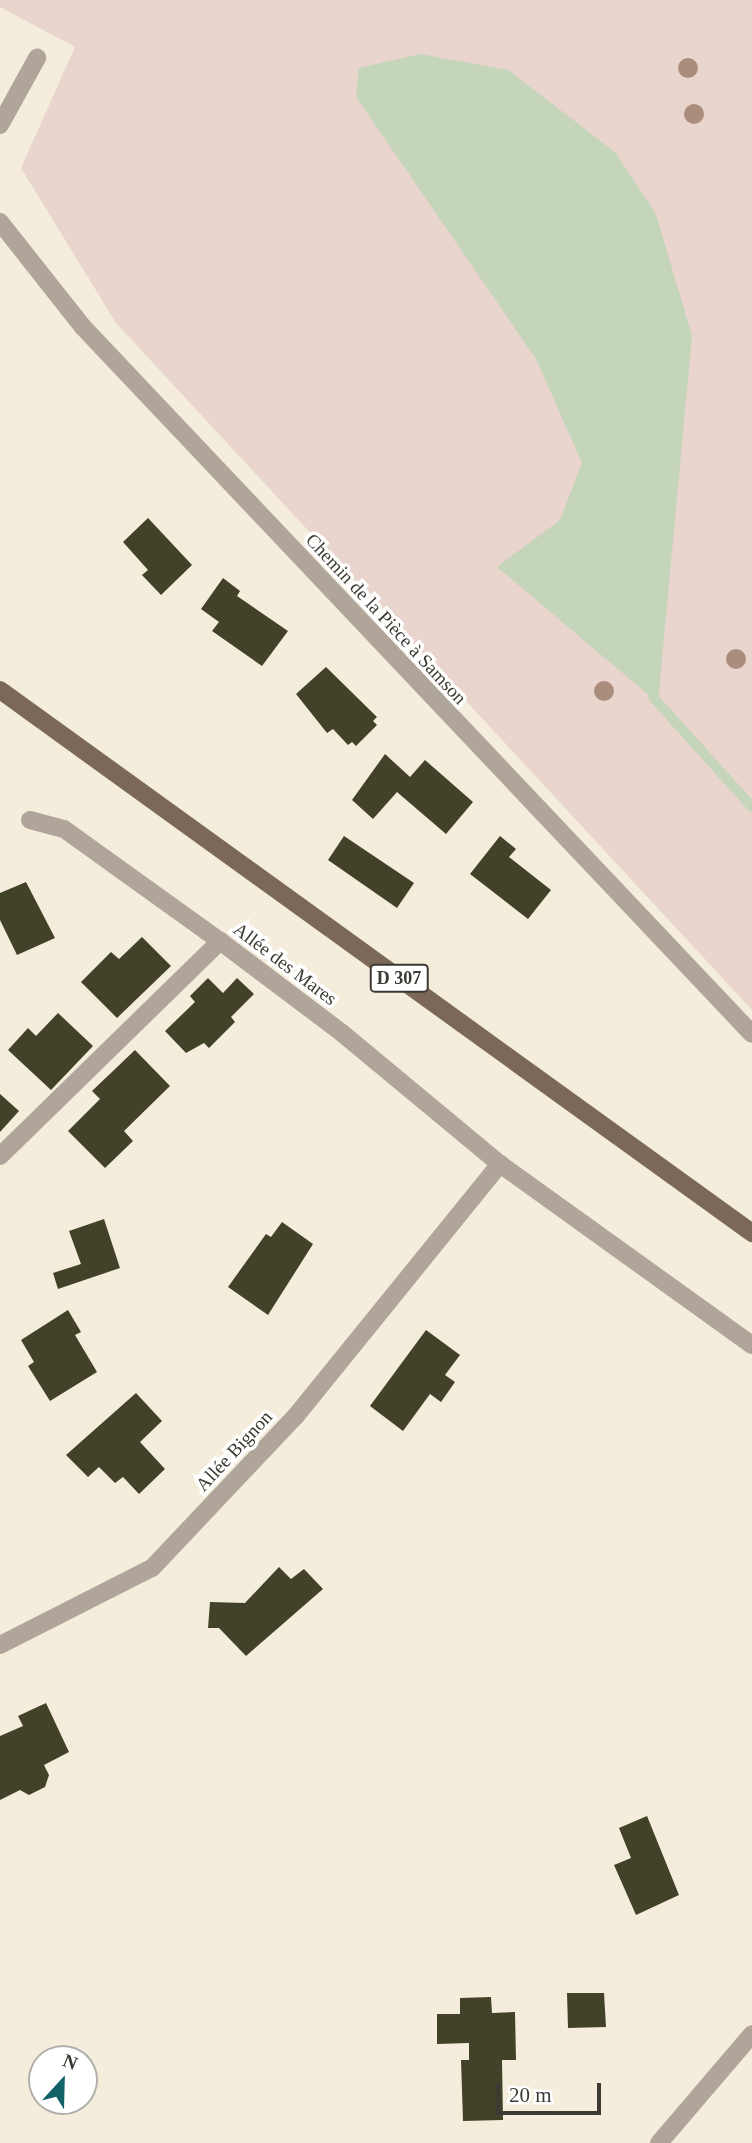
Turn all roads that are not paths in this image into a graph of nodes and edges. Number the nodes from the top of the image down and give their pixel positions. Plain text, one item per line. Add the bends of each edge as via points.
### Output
1 (37, 58) dead end
2 (0, 125) edge
3 (0, 222) edge
4 (0, 690) edge
5 (30, 820) dead end
6 (220, 941) junction
7 (752, 1034) edge
8 (0, 1156) edge
9 (500, 1164) junction
10 (751, 1233) edge
11 (752, 1345) edge
12 (0, 1645) edge
13 (752, 2034) edge
14 (659, 2143) edge

1 - 2 street
3 - 7 street, Chemin de la Pièce à Samson via 91,335
4 - 10 main road, D 307
5 - 6 street, Allée des Mares via 64,829
6 - 8 street
6 - 9 street, Allée des Mares via 342,1032
9 - 11 street, Allée des Mares
9 - 12 street, Allée Bignon via 295,1417 152,1568
13 - 14 street

